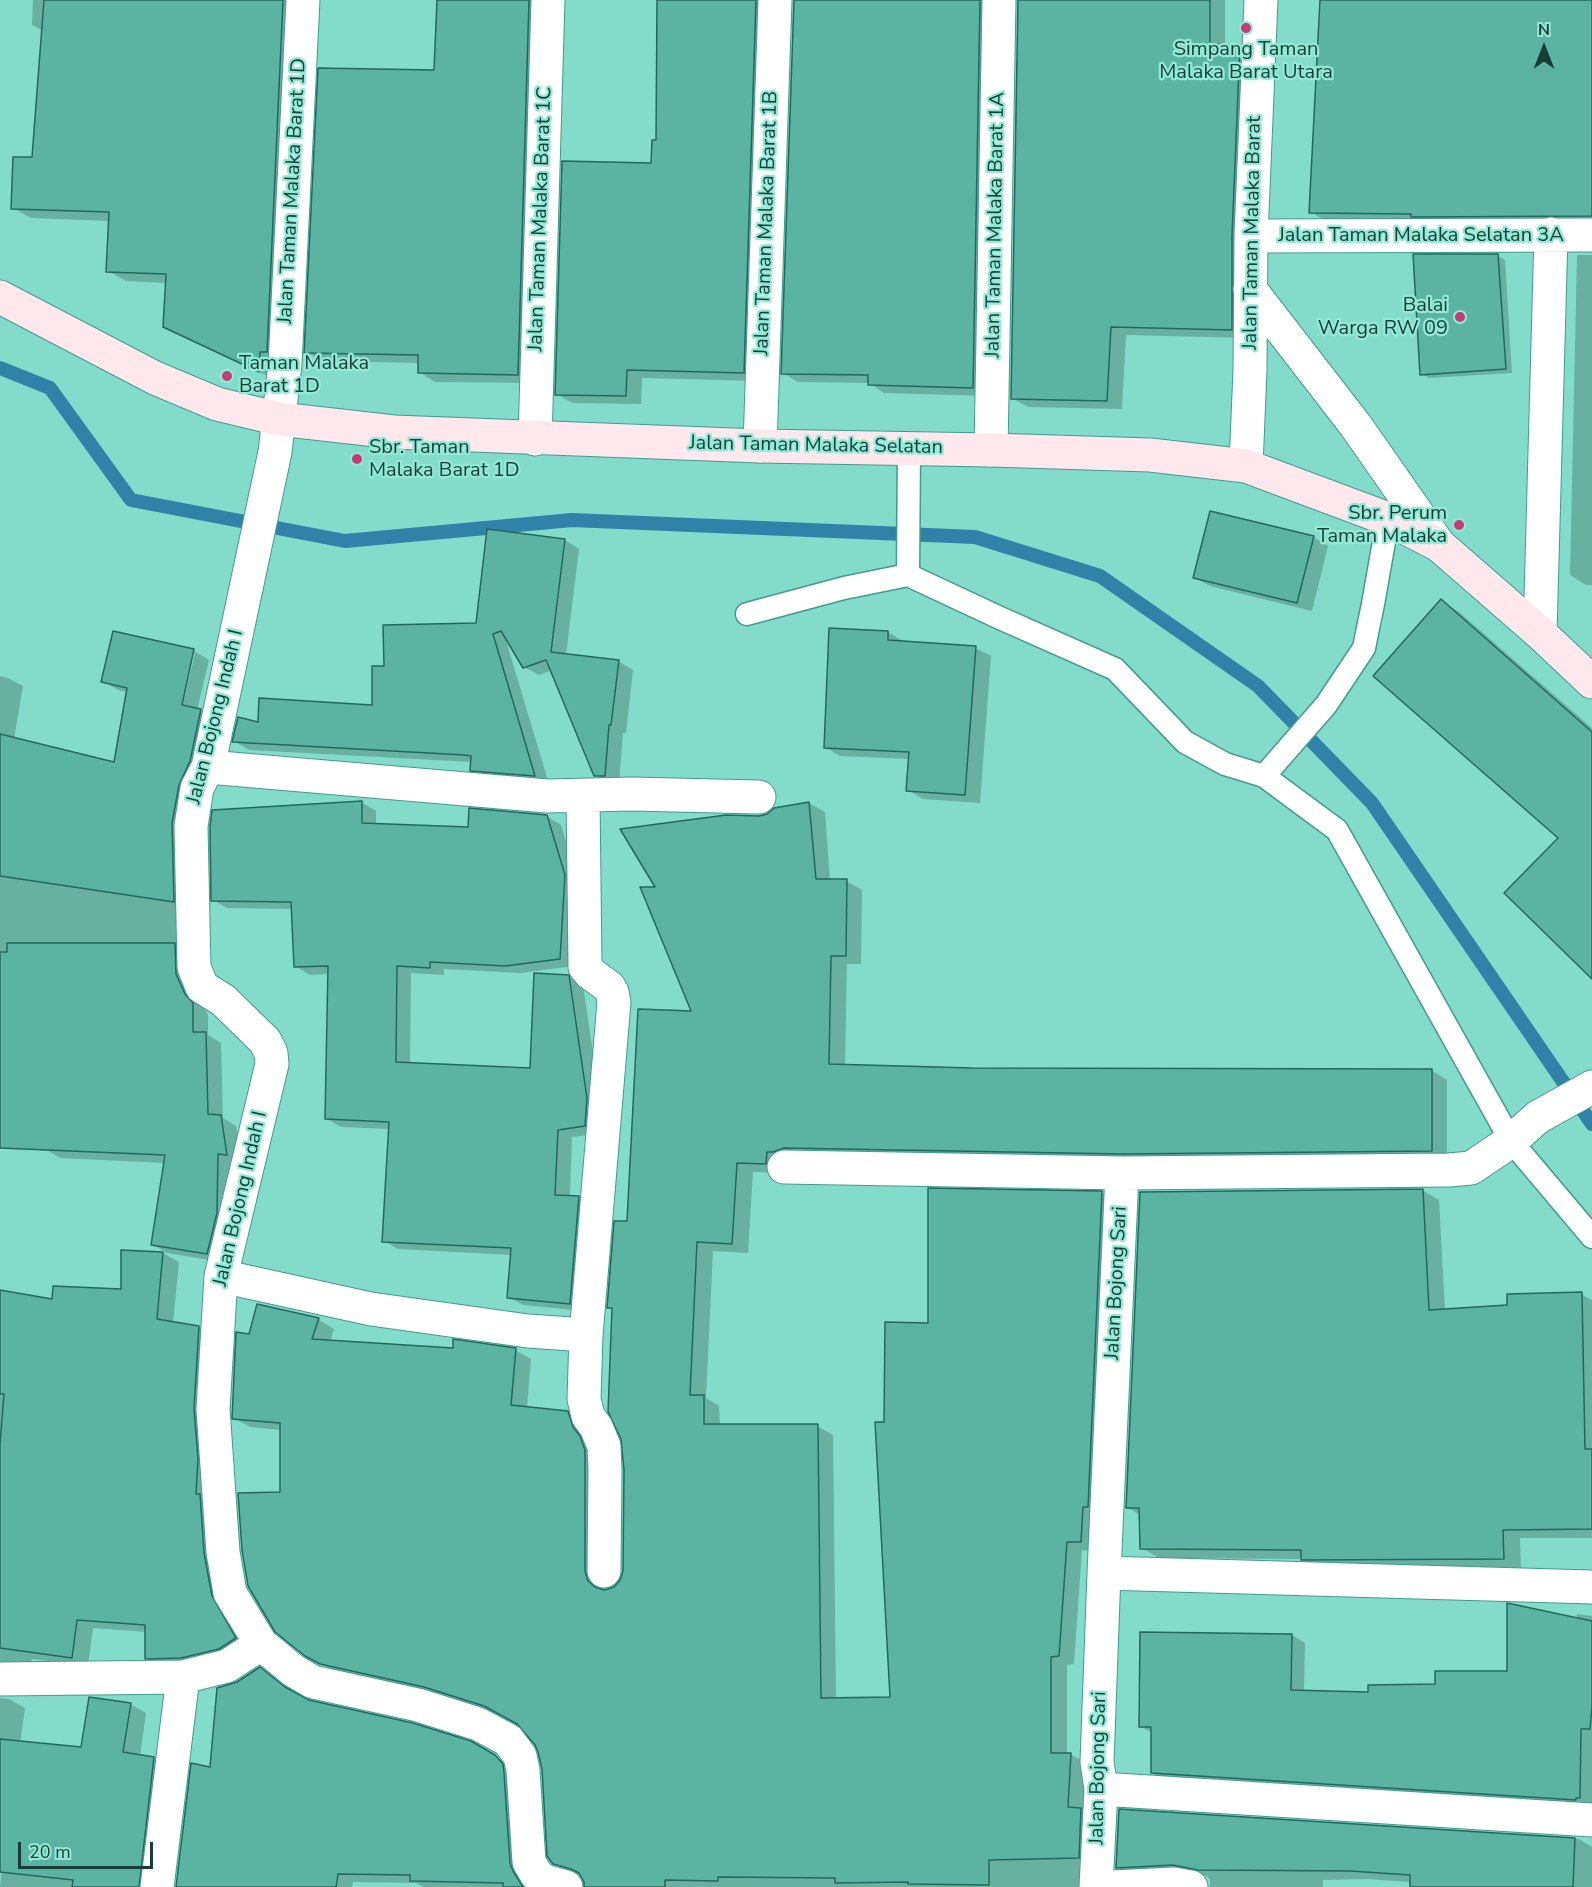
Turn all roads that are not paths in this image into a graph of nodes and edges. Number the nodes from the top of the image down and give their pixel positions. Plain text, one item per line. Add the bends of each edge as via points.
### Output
1 (303, 0) edge
2 (548, 0) edge
3 (775, 0) edge
4 (999, 0) edge
5 (1261, 0) edge
6 (1551, 234) junction
7 (1592, 235) edge
8 (1251, 236) junction
9 (1250, 290) junction
10 (0, 297) edge
11 (279, 419) junction
12 (535, 439) junction
13 (760, 446) junction
14 (909, 448) junction
15 (991, 450) junction
16 (1246, 466) junction
17 (1388, 519) junction
18 (1439, 545) junction
19 (908, 563) junction
20 (747, 614) dead end
21 (1540, 633) junction
22 (1592, 682) edge
23 (208, 767) junction
24 (1264, 776) junction
25 (583, 796) junction
26 (759, 797) dead end
27 (1592, 1087) edge
28 (1511, 1141) junction
29 (784, 1167) dead end
30 (1122, 1173) junction
31 (1592, 1237) edge
32 (221, 1276) junction
33 (586, 1335) junction
34 (604, 1571) dead end
35 (1104, 1574) junction
36 (1592, 1587) edge
37 (261, 1644) junction
38 (183, 1677) junction
39 (0, 1678) edge
40 (1101, 1789) junction
41 (1592, 1818) edge
42 (157, 1887) edge
43 (566, 1887) edge
44 (1096, 1887) edge
45 (1112, 1887) edge
46 (1191, 1887) edge

1 - 11 street, Jalan Taman Malaka Barat 1D
2 - 12 street, Jalan Taman Malaka Barat 1C
3 - 13 street, Jalan Taman Malaka Barat 1B
4 - 15 street, Jalan Taman Malaka Barat 1A
5 - 8 street, Jalan Taman Malaka Barat
6 - 7 street, Jalan Taman Malaka Selatan 3A
6 - 8 street, Jalan Taman Malaka Selatan 3A
6 - 21 street
8 - 9 street, Jalan Taman Malaka Barat
9 - 16 street, Jalan Taman Malaka Barat
9 - 18 street via 1356,426
10 - 11 street, Jalan Taman Malaka Selatan via 165,382 217,404
11 - 12 street, Jalan Taman Malaka Selatan via 394,432
11 - 23 street, Jalan Bojong Indah I via 267,496
12 - 13 street, Jalan Taman Malaka Selatan
13 - 14 street, Jalan Taman Malaka Selatan
14 - 15 street, Jalan Taman Malaka Selatan
14 - 19 lane
15 - 16 street, Jalan Taman Malaka Selatan via 1150,455
16 - 17 street, Jalan Taman Malaka Selatan
17 - 18 street, Jalan Taman Malaka Selatan
17 - 24 lane via 1364,648 1326,705
18 - 21 street, Jalan Taman Malaka Selatan
19 - 20 lane via 844,588
19 - 24 lane via 1000,618 1115,669 1185,742 1225,764
21 - 22 street, Jalan Taman Malaka Selatan
23 - 25 street
23 - 32 street, Jalan Bojong Indah I via 197,788 191,826 195,967 202,987 223,1000 266,1041 272,1064
24 - 28 lane via 1337,830
25 - 26 street
25 - 33 street via 585,967 609,987 614,1002
27 - 28 street via 1538,1117
28 - 30 street via 1471,1168 1449,1170
28 - 31 lane
29 - 30 street
30 - 35 street, Jalan Bojong Sari
32 - 33 street via 371,1309
32 - 37 street, Jalan Bojong Indah I via 213,1409 223,1552 230,1593
33 - 34 street via 584,1406 604,1446
35 - 36 street
35 - 40 street, Jalan Bojong Sari via 1097,1762
37 - 38 street via 227,1666
37 - 43 street, Jalan Bojong Indah I via 313,1682 418,1705 478,1724 508,1740 520,1756 523,1770 529,1862 544,1881
38 - 39 street
38 - 42 street
40 - 41 street
40 - 44 street, Jalan Bojong Sari
45 - 46 street

